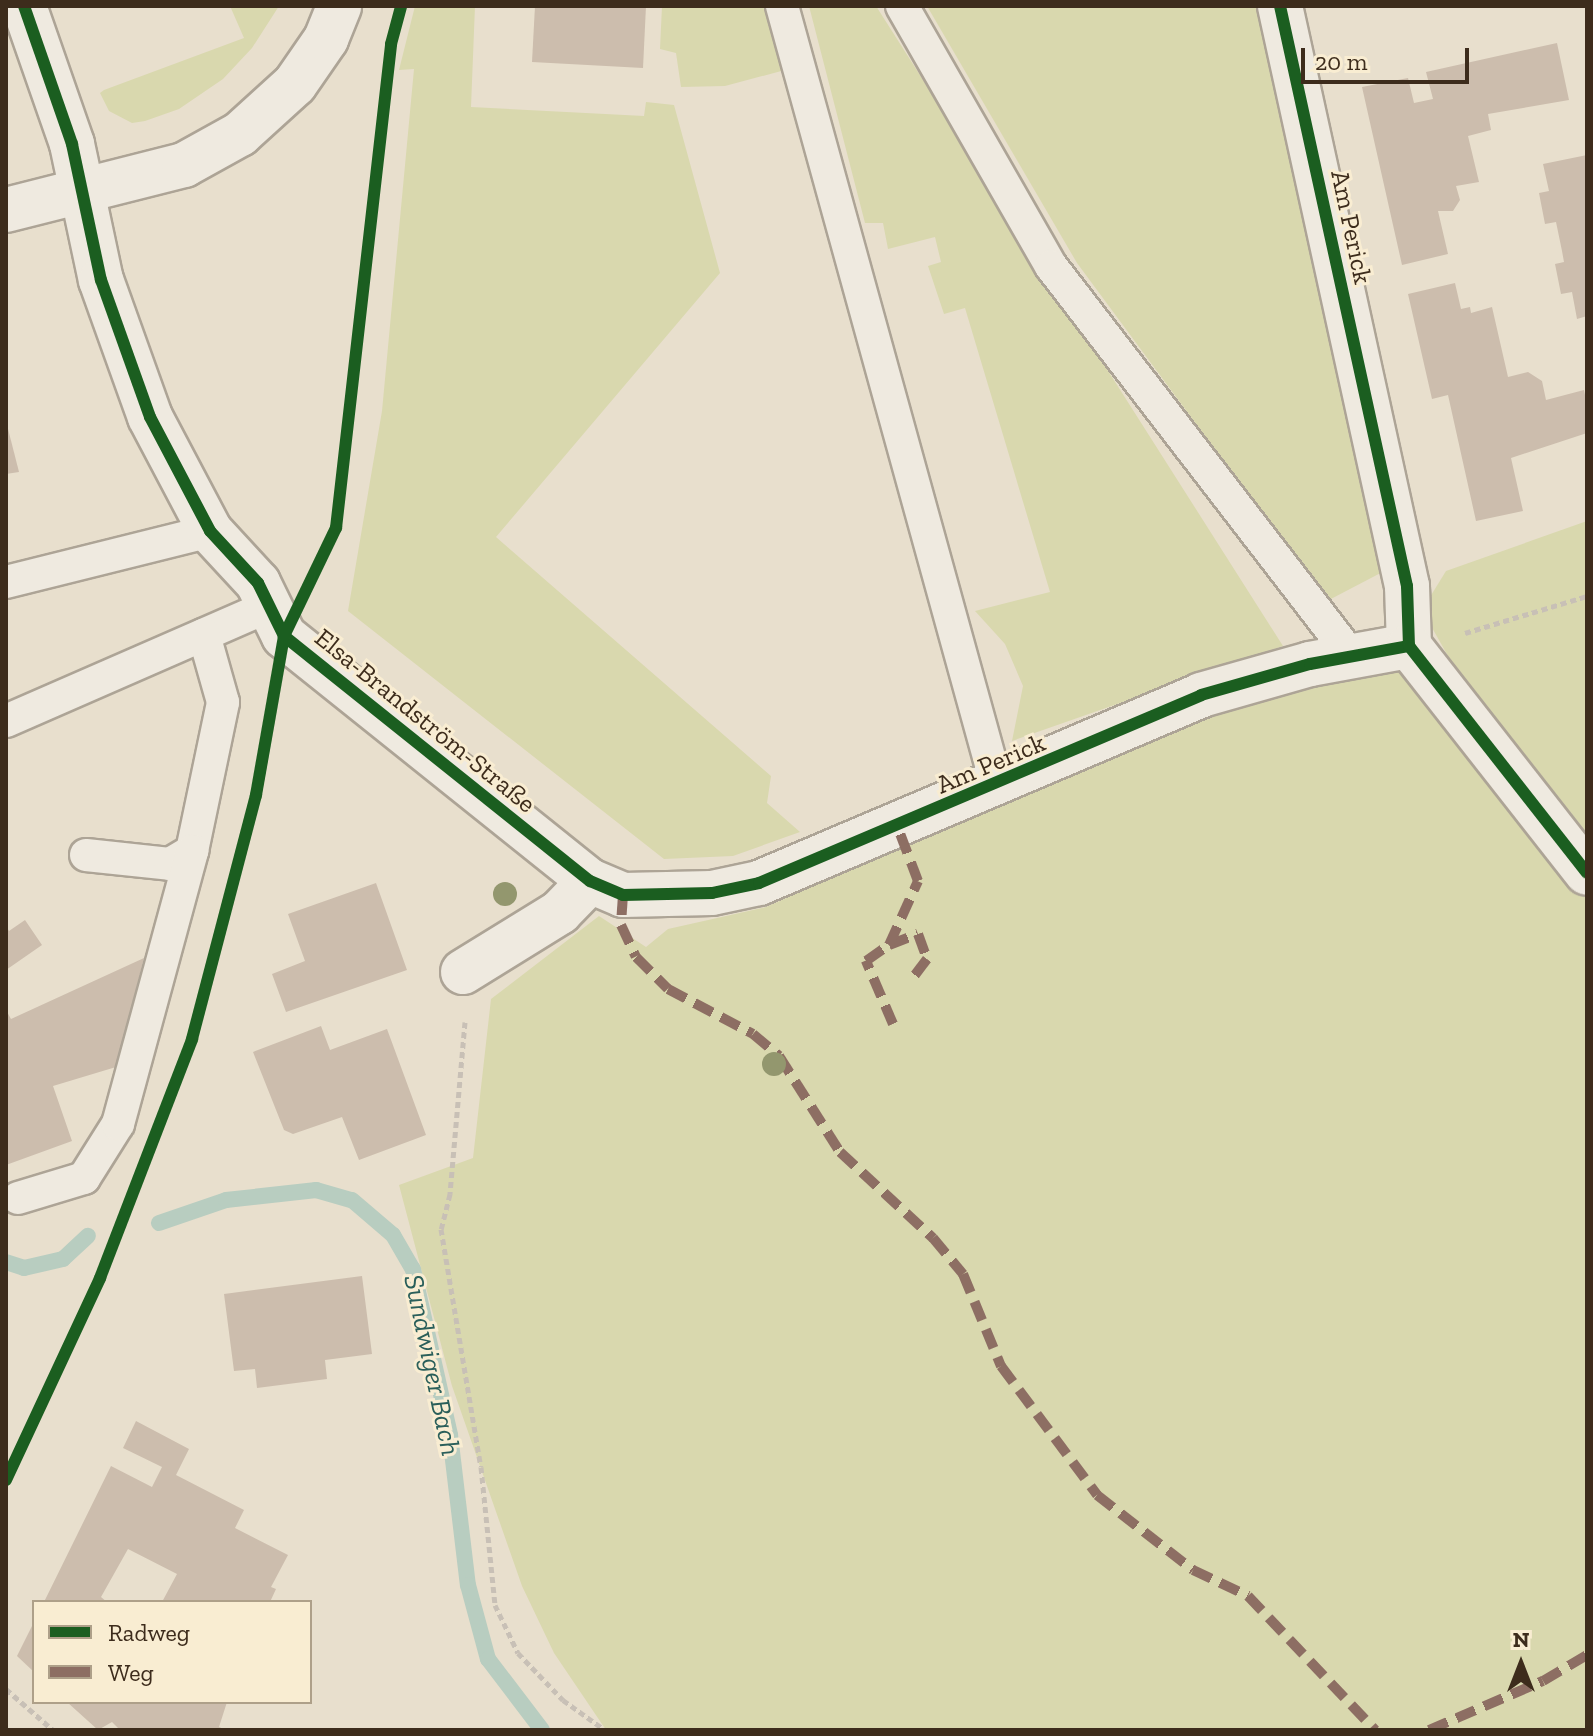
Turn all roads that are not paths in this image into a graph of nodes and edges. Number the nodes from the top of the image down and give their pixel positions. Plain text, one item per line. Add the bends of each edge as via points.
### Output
1 (24, 6) edge
2 (339, 6) edge
3 (782, 6) edge
4 (902, 6) edge
5 (1280, 6) edge
6 (81, 194) junction
7 (6, 210) edge
8 (210, 531) junction
9 (6, 582) edge
10 (269, 606) junction
11 (204, 635) junction
12 (1409, 646) junction
13 (1351, 656) junction
14 (6, 721) edge
15 (997, 786) junction
16 (192, 851) junction
17 (86, 855) dead end
18 (1587, 873) edge
19 (590, 881) junction
20 (463, 972) road end
21 (18, 1198) dead end

1 - 6 street, Elsa-Brandström-Straße via 72,144
2 - 6 street via 326,39 295,84 240,134 184,165
3 - 15 lane
4 - 13 lane via 1051,266
5 - 12 street, Am Perick via 1407,586
6 - 7 street
6 - 8 street, Elsa-Brandström-Straße via 101,280 150,417
8 - 9 lane
8 - 10 street, Elsa-Brandström-Straße via 258,583
10 - 11 lane
10 - 19 street, Elsa-Brandström-Straße via 284,636
11 - 14 lane
11 - 16 lane via 223,702
12 - 13 street, Am Perick
12 - 18 street
13 - 15 street, Am Perick via 1201,695
15 - 19 street, Am Perick via 759,883 712,893 623,895
16 - 17 lane via 170,864
16 - 21 lane via 118,1124 84,1178
19 - 20 street via 560,912

